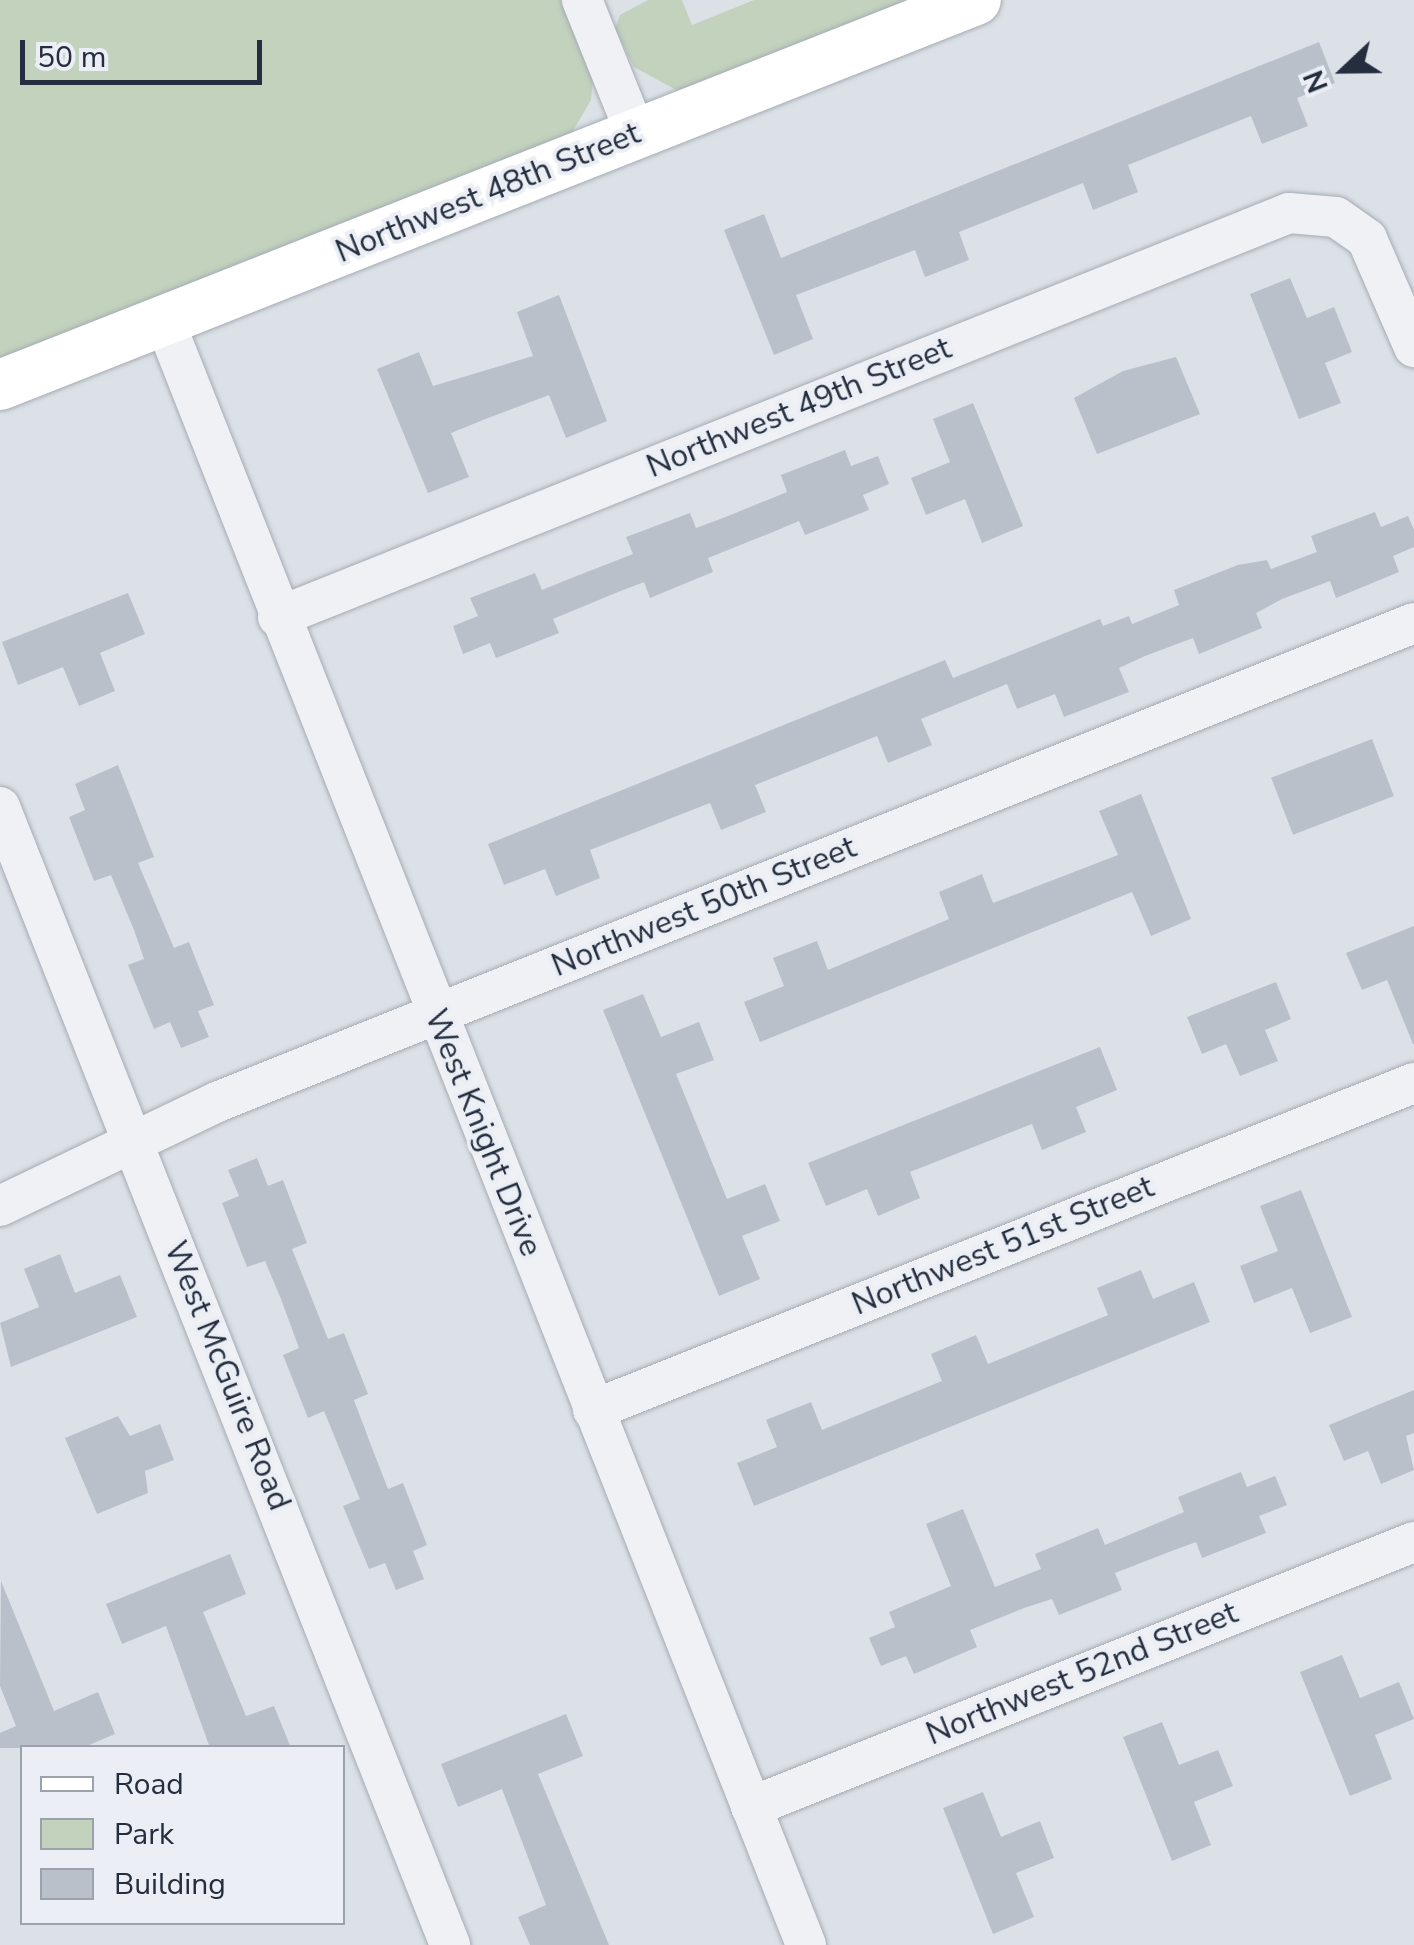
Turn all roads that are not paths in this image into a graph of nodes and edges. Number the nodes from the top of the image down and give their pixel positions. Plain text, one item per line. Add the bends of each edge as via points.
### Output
1 (582, 0) edge
2 (976, 0) edge
3 (636, 134) junction
4 (164, 320) junction
5 (1414, 346) edge
6 (0, 385) edge
7 (278, 617) junction
8 (1414, 623) edge
9 (0, 807) edge
10 (436, 1014) junction
11 (1414, 1083) edge
12 (133, 1140) junction
13 (0, 1206) edge
14 (593, 1410) junction
15 (1414, 1542) edge
16 (750, 1807) junction
17 (450, 1945) edge
18 (806, 1945) edge

1 - 3 street
2 - 3 main road, Northwest 48th Street
3 - 4 main road, Northwest 48th Street
4 - 6 main road, Northwest 48th Street
4 - 7 street, West Knight Drive
5 - 7 street, Northwest 49th Street via 1375,251 1357,230 1322,213 1275,217
7 - 10 street, West Knight Drive
8 - 10 street, Northwest 50th Street
9 - 12 street, West McGuire Road
10 - 12 street, Northwest 50th Street
10 - 14 street, West Knight Drive
11 - 14 street, Northwest 51st Street
12 - 13 street, Northwest 50th Street
12 - 17 street, West McGuire Road
14 - 16 street, West Knight Drive
15 - 16 street, Northwest 52nd Street
16 - 18 street, West Knight Drive

